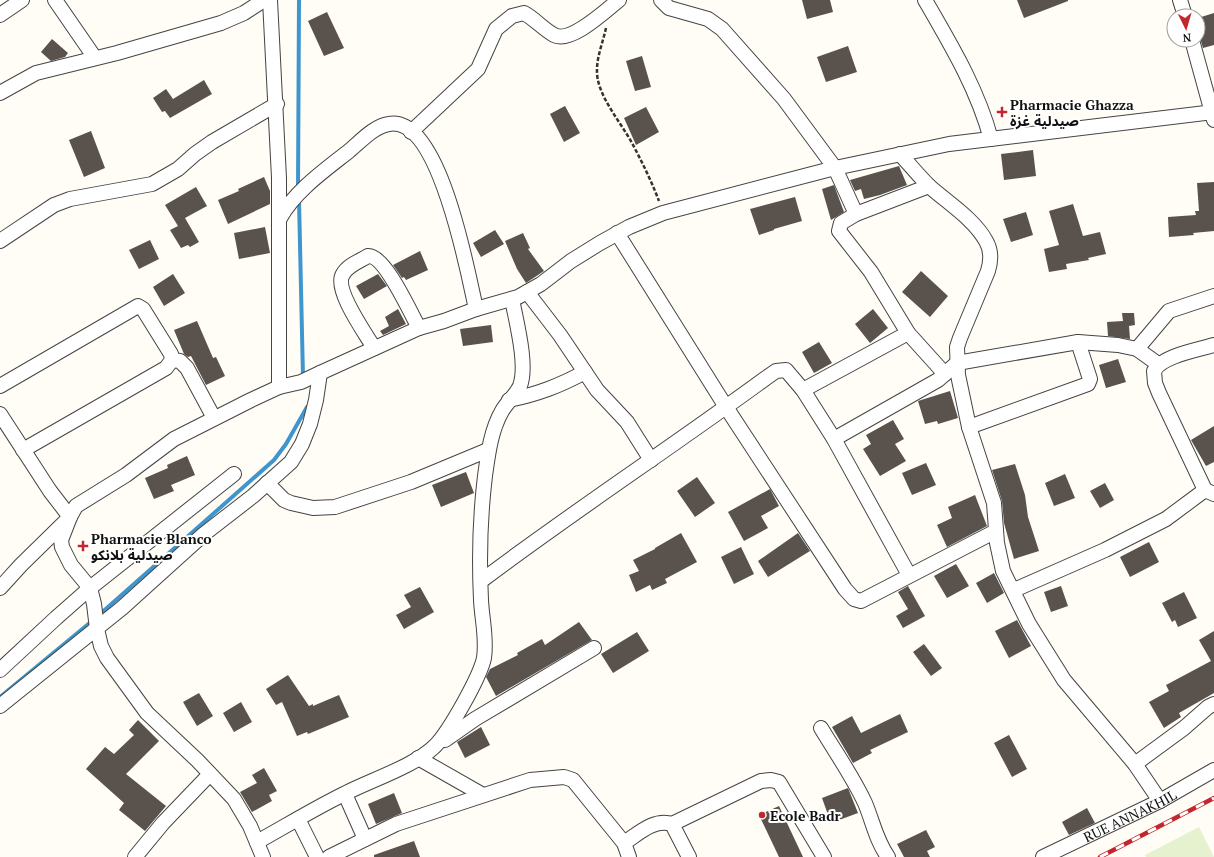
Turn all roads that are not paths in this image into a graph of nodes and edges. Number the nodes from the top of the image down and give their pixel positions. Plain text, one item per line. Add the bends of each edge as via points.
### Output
1 (22, 0) edge
2 (55, 0) edge
3 (264, 0) edge
4 (270, 0) edge
5 (619, 0) edge
6 (661, 0) edge
7 (925, 0) edge
8 (0, 15) edge
9 (1194, 48) edge
10 (95, 58) junction
11 (0, 93) edge
12 (277, 104) junction
13 (1213, 115) edge
14 (411, 132) junction
15 (991, 138) junction
16 (900, 154) junction
17 (835, 168) junction
18 (929, 186) junction
19 (856, 214) junction
20 (280, 218) junction
21 (617, 233) junction
22 (0, 241) edge
23 (527, 292) junction
24 (1214, 296) edge
25 (512, 299) junction
26 (476, 309) junction
27 (419, 328) junction
28 (908, 333) junction
29 (1078, 342) junction
30 (1214, 345) edge
31 (374, 348) junction
32 (1137, 349) junction
33 (172, 360) junction
34 (957, 363) junction
35 (1158, 364) junction
36 (585, 372) junction
37 (320, 373) junction
38 (945, 374) junction
39 (0, 386) edge
40 (279, 387) junction
41 (804, 390) junction
42 (509, 400) junction
43 (726, 407) junction
44 (0, 415) edge
45 (214, 418) junction
46 (970, 427) junction
47 (834, 439) junction
48 (23, 450) junction
49 (488, 450) junction
50 (651, 460) junction
51 (234, 474) dead end
52 (267, 483) junction
53 (1210, 492) edge
54 (70, 517) junction
55 (996, 531) junction
56 (909, 575) junction
57 (480, 580) junction
58 (0, 588) edge
59 (90, 588) junction
60 (1014, 590) junction
61 (96, 626) junction
62 (594, 648) dead end
63 (0, 670) edge
64 (1214, 704) edge
65 (0, 706) edge
66 (821, 728) dead end
67 (434, 747) junction
68 (418, 758) junction
69 (1135, 764) junction
70 (1214, 770) edge
71 (210, 774) junction
72 (345, 794) junction
73 (483, 795) junction
74 (1160, 801) junction
75 (298, 819) junction
76 (672, 824) junction
77 (365, 839) junction
78 (257, 842) junction
79 (624, 843) junction
80 (136, 857) edge
81 (263, 857) edge
82 (317, 857) edge
83 (329, 857) edge
84 (629, 857) edge
85 (689, 857) edge
86 (824, 857) edge
87 (888, 857) edge
88 (1043, 857) edge

1 - 8 street
2 - 10 street
3 - 10 street via 244,13 221,23
4 - 12 street
5 - 14 street via 583,28 564,37 556,36 524,13 512,16 491,36 478,69
6 - 17 street via 669,8 708,19 722,29 784,99
7 - 15 street via 965,70 984,113
9 - 13 street
10 - 11 street via 36,74
12 - 20 street
12 - 22 street via 212,142 178,170 152,184 70,199 54,205
13 - 15 street
14 - 20 street via 398,124 390,124 371,133 314,180 290,203
14 - 26 street via 424,145 433,160 450,204
15 - 16 street
16 - 17 street
16 - 18 street
17 - 19 street
17 - 21 street via 663,212
18 - 19 street
18 - 34 street via 978,231 986,241 990,255 988,271 957,347
19 - 28 street via 840,223 839,231 871,272
20 - 40 street
21 - 23 street via 570,261
21 - 43 street
23 - 25 street
23 - 36 street
24 - 32 street via 1169,311
25 - 26 street
25 - 42 street via 521,345 521,374 520,385
26 - 27 street via 444,322
27 - 31 street
27 - 31 street via 395,282 382,264 372,256 348,268 343,273 341,284 346,299
28 - 38 street
28 - 41 street
29 - 32 street
29 - 34 street
29 - 46 street via 1090,379 1088,384
30 - 35 street
31 - 37 street
32 - 35 street
33 - 39 street via 162,339 143,309 138,306
33 - 45 street via 180,361 187,368
33 - 48 street via 166,368
34 - 38 street
34 - 46 street
35 - 53 street via 1154,371 1155,383
36 - 42 street via 539,394
36 - 50 street via 627,422
37 - 40 street via 300,382
37 - 52 street via 310,424 302,444 291,462
38 - 47 street
40 - 45 street
41 - 43 street via 786,370 776,371
41 - 47 street
42 - 49 street via 501,412
43 - 50 street
43 - 56 street via 854,599 861,601
44 - 48 street
45 - 54 street via 174,439 126,475 92,494 76,506
46 - 55 street via 994,503
47 - 56 street
48 - 54 street
49 - 52 street via 411,482 335,507 313,508 291,503 284,500
49 - 57 street via 481,508
50 - 57 street via 589,501
51 - 59 street
52 - 61 street
53 - 60 street via 1166,519 1104,550
54 - 58 street
54 - 59 street via 62,536 62,547
55 - 56 street
55 - 60 street via 1003,571
57 - 67 street via 485,641 483,659 458,713
59 - 61 street
59 - 63 street
60 - 69 street via 1029,624 1064,680
61 - 65 street
61 - 71 street via 107,658 147,713
62 - 67 street via 475,719
64 - 69 street
66 - 87 street via 865,804
67 - 68 street
68 - 72 street
68 - 73 street
69 - 74 street
70 - 74 street, RUE ANNAKHIL
71 - 78 street via 234,799
71 - 80 street via 163,823
72 - 75 street
72 - 77 street
73 - 77 street via 396,824
73 - 79 street via 530,780 564,777 573,780
74 - 88 street, RUE ANNAKHIL
75 - 78 street
75 - 82 street
76 - 79 street via 664,821 655,823
76 - 85 street
76 - 86 street via 760,781 771,780 779,782
77 - 83 street
78 - 81 street
79 - 84 street

